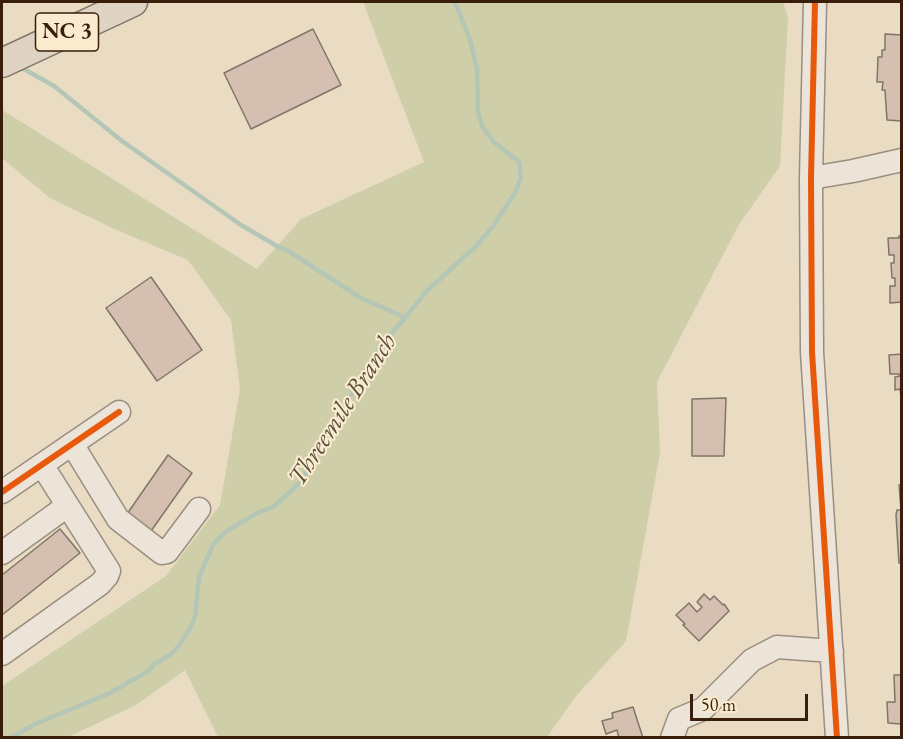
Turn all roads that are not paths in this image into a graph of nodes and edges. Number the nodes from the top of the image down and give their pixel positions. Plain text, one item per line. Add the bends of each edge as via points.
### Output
1 (133, 2) edge
2 (815, 2) edge
3 (2, 63) edge
4 (902, 160) edge
5 (811, 178) junction
6 (119, 412) dead end
7 (72, 444) junction
8 (42, 465) junction
9 (2, 492) edge
10 (67, 506) junction
11 (199, 509) dead end
12 (2, 553) edge
13 (832, 651) junction
14 (2, 654) edge
15 (672, 738) edge
16 (837, 738) edge

1 - 3 main road, NC 3
2 - 5 street
4 - 5 street
5 - 13 street via 812,352
6 - 7 street
7 - 8 street
7 - 11 street via 118,519 162,553 167,552
8 - 9 street
8 - 10 street
10 - 12 street
10 - 14 street via 108,571 107,576
13 - 15 street via 777,647 752,660 702,709 679,719
13 - 16 street

